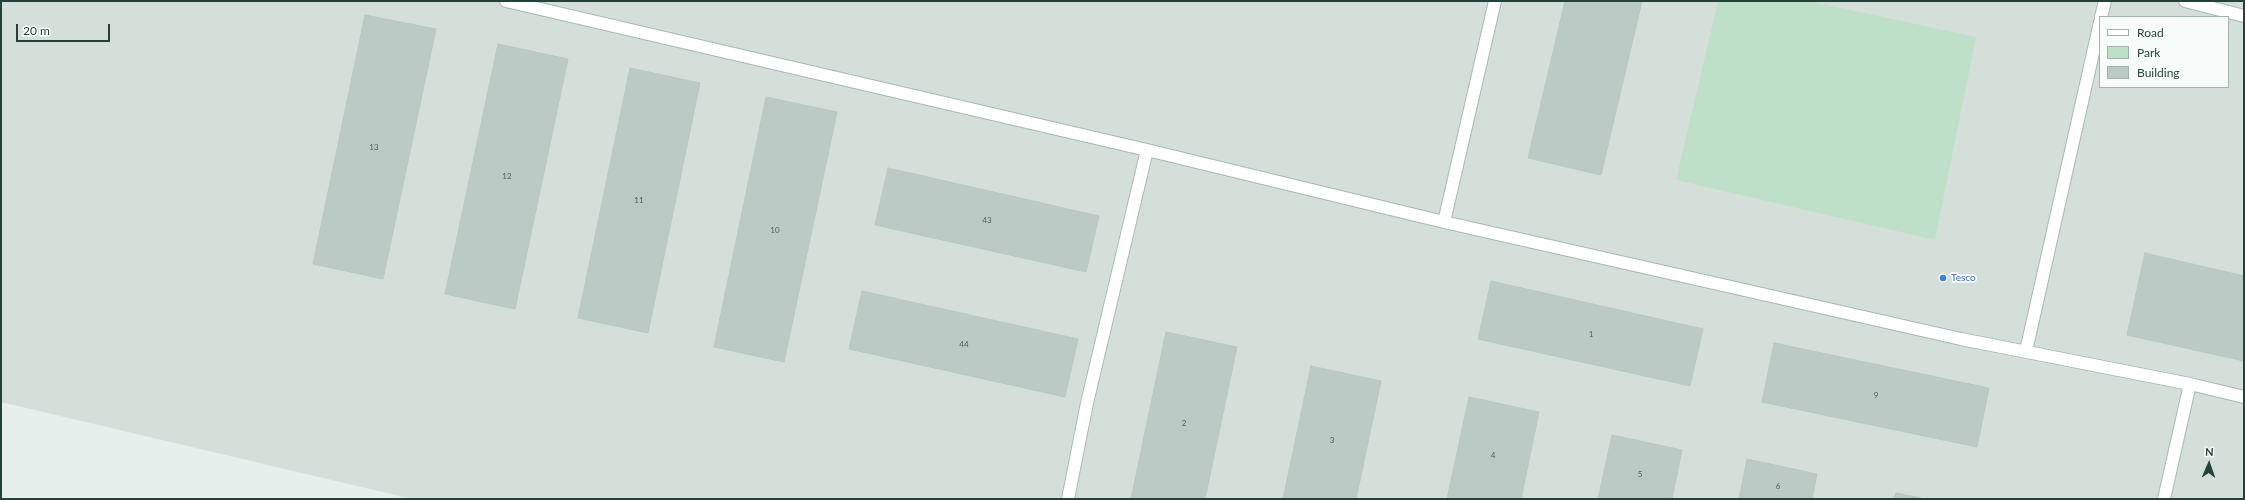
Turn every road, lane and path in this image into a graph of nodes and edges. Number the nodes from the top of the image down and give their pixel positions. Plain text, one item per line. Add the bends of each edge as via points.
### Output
1 (506, 1) edge
2 (1495, 1) edge
3 (2105, 1) edge
4 (2185, 1) edge
5 (2101, 16) edge
6 (2244, 16) edge
7 (2099, 26) edge
8 (1147, 150) junction
9 (1444, 222) junction
10 (2026, 351) junction
11 (2190, 384) junction
12 (2244, 397) edge
13 (1068, 499) edge
14 (2164, 499) edge

1 - 8 lane
2 - 9 lane
3 - 5 lane
4 - 6 lane
7 - 10 lane
8 - 9 lane
8 - 13 lane via 1086,403
9 - 10 lane via 1954,338
10 - 11 lane
11 - 12 lane
11 - 14 lane

